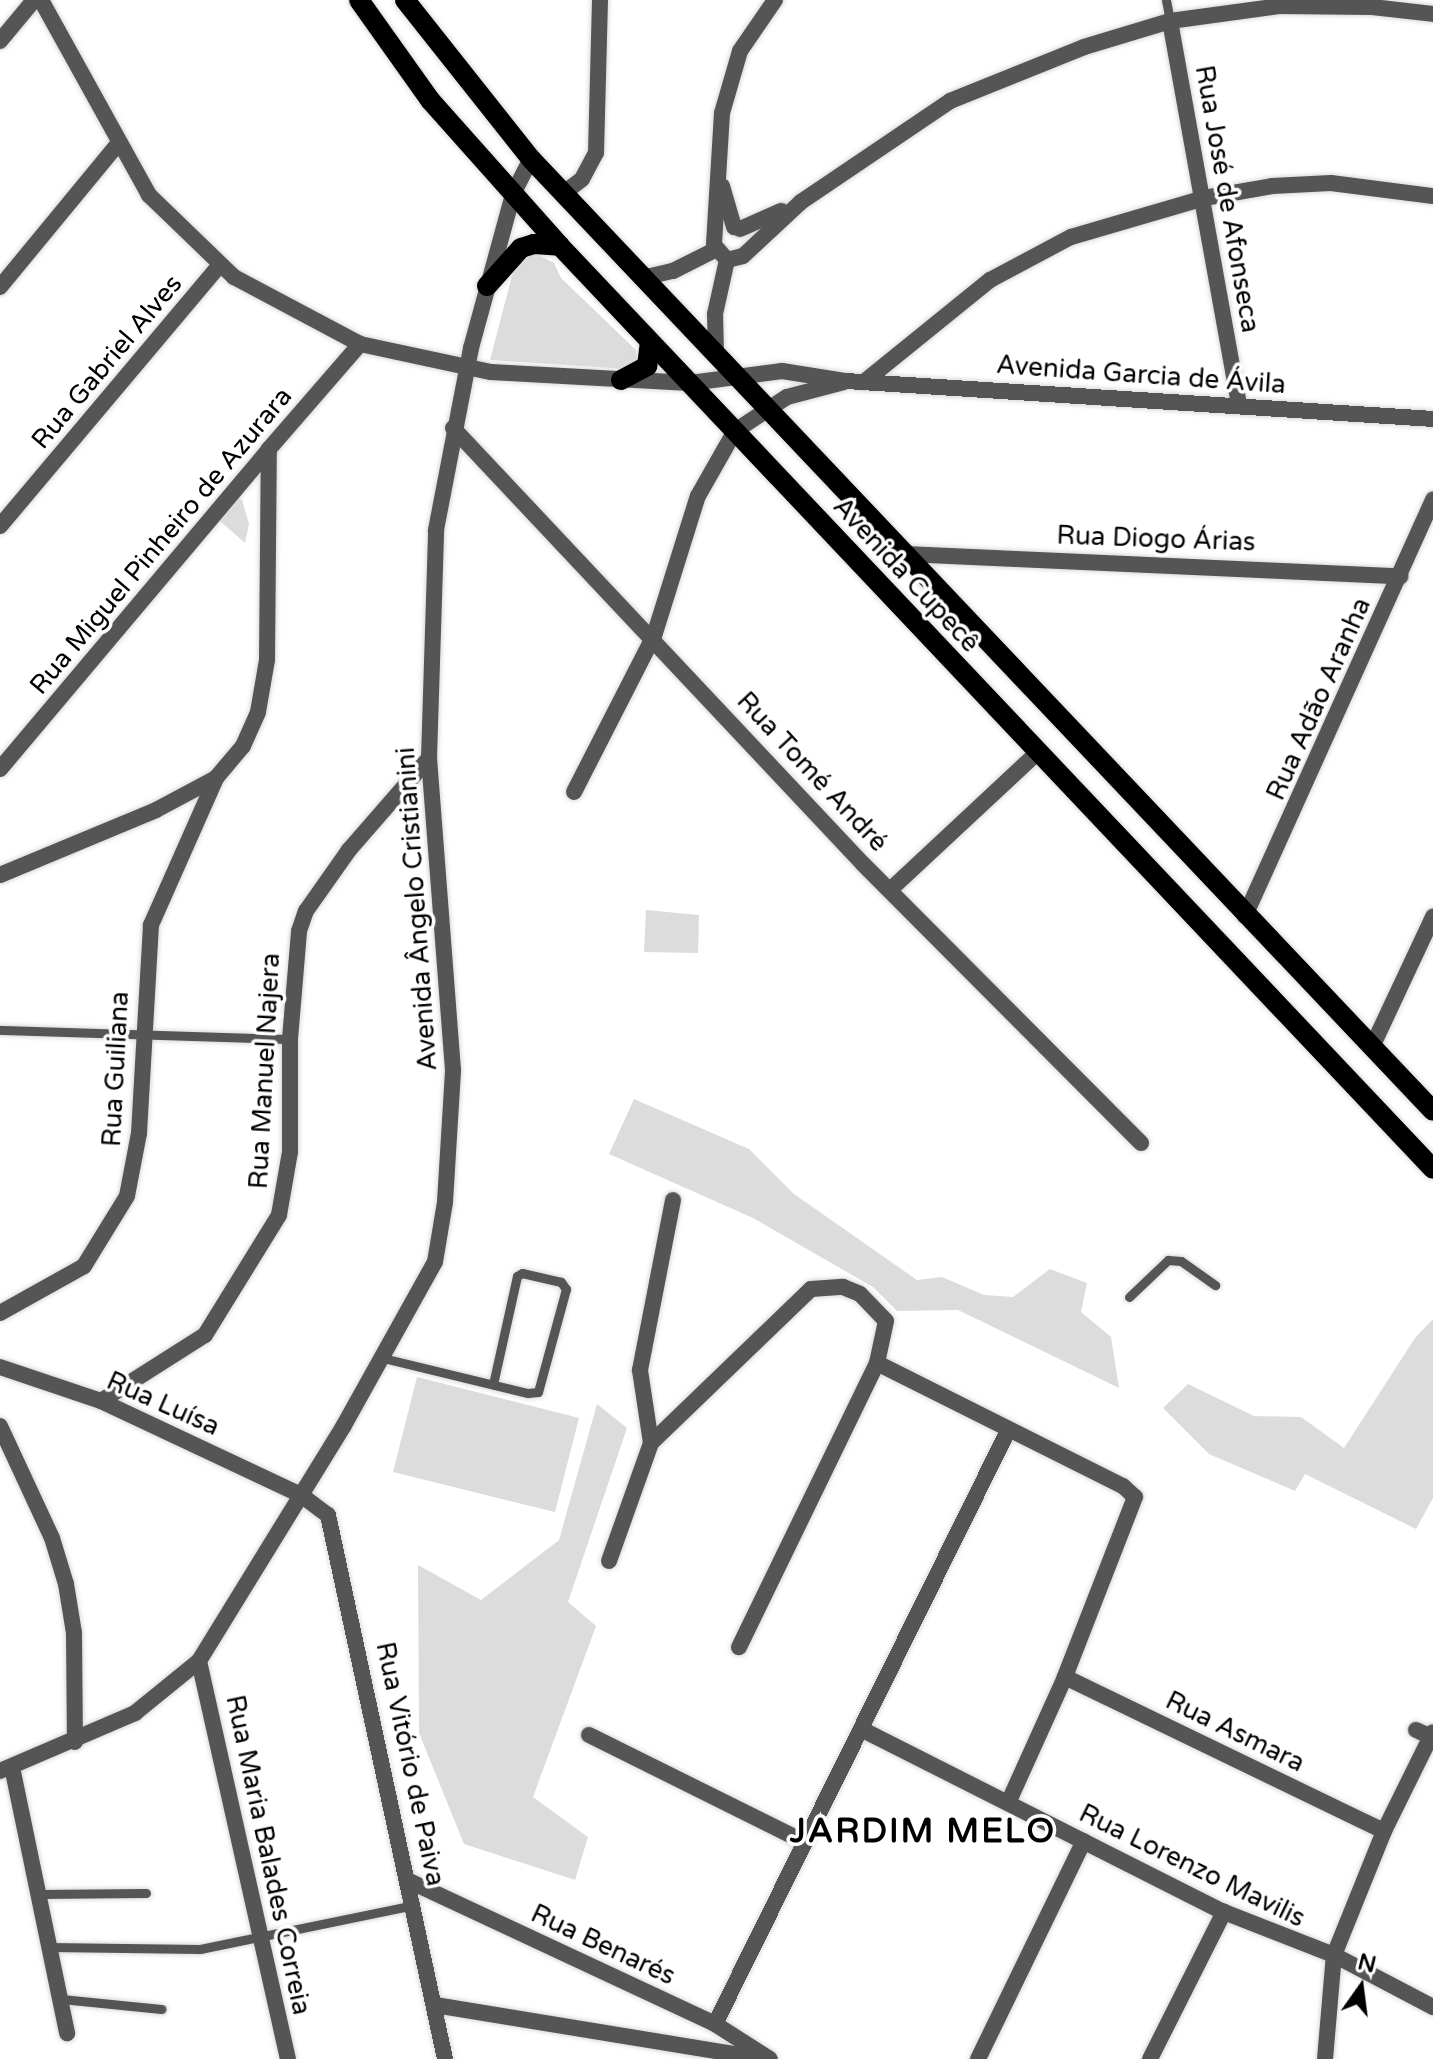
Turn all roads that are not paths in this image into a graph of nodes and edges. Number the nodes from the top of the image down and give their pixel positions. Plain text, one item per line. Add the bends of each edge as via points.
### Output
1 (34, 0) edge
2 (41, 0) edge
3 (359, 0) edge
4 (405, 0) edge
5 (600, 0) edge
6 (775, 0) edge
7 (1166, 0) edge
8 (1433, 14) edge
9 (1170, 21) junction
10 (0, 41) edge
11 (117, 145) junction
12 (531, 159) junction
13 (719, 177) junction
14 (565, 192) junction
15 (513, 194) junction
16 (1433, 196) edge
17 (1204, 198) junction
18 (801, 202) junction
19 (737, 228) junction
20 (560, 246) junction
21 (748, 246) junction
22 (719, 250) junction
23 (220, 265) junction
24 (642, 278) junction
25 (487, 286) junction
26 (0, 287) edge
27 (650, 342) junction
28 (360, 344) junction
29 (716, 354) junction
30 (467, 369) junction
31 (737, 377) junction
32 (621, 380) junction
33 (846, 381) junction
34 (864, 382) junction
35 (690, 383) junction
36 (1239, 406) junction
37 (767, 407) junction
38 (1433, 419) edge
39 (453, 428) junction
40 (735, 431) junction
41 (269, 449) junction
42 (1433, 499) edge
43 (0, 526) edge
44 (908, 554) junction
45 (1401, 576) junction
46 (654, 636) junction
47 (1036, 754) junction
48 (429, 758) junction
49 (0, 769) edge
50 (216, 778) junction
51 (574, 792) dead end
52 (0, 875) edge
53 (890, 890) junction
54 (1245, 916) junction
55 (1433, 917) edge
56 (0, 1030) edge
57 (142, 1034) junction
58 (290, 1039) junction
59 (1372, 1047) junction
60 (1433, 1111) edge
61 (1141, 1143) dead end
62 (1433, 1169) edge
63 (673, 1200) dead end
64 (1215, 1285) dead end
65 (1129, 1297) dead end
66 (0, 1313) edge
67 (383, 1358) junction
68 (877, 1363) junction
69 (0, 1367) edge
70 (493, 1384) junction
71 (101, 1401) junction
72 (0, 1426) edge
73 (1008, 1431) junction
74 (651, 1443) junction
75 (301, 1495) junction
76 (609, 1561) dead end
77 (739, 1647) dead end
78 (199, 1661) junction
79 (1065, 1677) junction
80 (861, 1729) junction
81 (1426, 1733) edge
82 (589, 1735) dead end
83 (75, 1742) junction
84 (6, 1769) edge
85 (1008, 1803) junction
86 (1384, 1831) junction
87 (1084, 1841) junction
88 (805, 1842) junction
89 (411, 1882) junction
90 (146, 1893) dead end
91 (39, 1894) junction
92 (415, 1905) junction
93 (1224, 1912) junction
94 (263, 1937) junction
95 (50, 1947) junction
96 (1334, 1955) junction
97 (61, 1999) junction
98 (435, 2005) junction
99 (1433, 2007) edge
100 (162, 2009) dead end
101 (715, 2024) junction
102 (67, 2033) dead end
103 (288, 2059) edge
104 (445, 2059) edge
105 (767, 2059) edge
106 (978, 2059) edge
107 (1150, 2059) edge
108 (1325, 2059) edge

1 - 10 street
2 - 11 street, Avenida Garcia de Ávila
3 - 15 main road, Avenida Cupecê via 430,100
4 - 12 main road, Avenida Cupecê
5 - 14 street via 596,153 582,179
6 - 13 street via 753,26 729,82
7 - 9 lane, Rua José de Afonseca
8 - 9 street via 1303,5
9 - 17 street, Rua José de Afonseca
9 - 18 street via 1009,74 950,101
11 - 23 street, Avenida Garcia de Ávila via 149,195
11 - 26 street
12 - 14 main road, Avenida Cupecê
12 - 15 street, Avenida Ângelo Cristianini
13 - 19 street
13 - 22 street
14 - 24 main road, Avenida Cupecê
15 - 20 main road, Avenida Cupecê
15 - 25 street, Avenida Ângelo Cristianini
16 - 17 street via 1331,183
17 - 34 street via 1071,237 1028,258 990,280
17 - 36 street, Rua José de Afonseca
18 - 19 street
18 - 21 street
19 - 21 street
19 - 22 street via 725,227
20 - 25 main road via 521,248
20 - 27 main road, Avenida Cupecê
21 - 22 street via 738,259
22 - 24 street via 673,271
22 - 29 street
23 - 28 street, Avenida Garcia de Ávila via 282,306
23 - 43 street, Rua Gabriel Alves
24 - 29 main road, Avenida Cupecê
25 - 30 street, Avenida Ângelo Cristianini
27 - 32 main road via 647,366
27 - 35 main road, Avenida Cupecê
28 - 30 street, Avenida Garcia de Ávila
28 - 41 street, Rua Miguel Pinheiro de Azurara
29 - 31 main road, Avenida Cupecê
30 - 32 street, Avenida Garcia de Ávila
30 - 39 street, Avenida Ângelo Cristianini
31 - 33 street, Avenida Garcia de Ávila via 782,371
31 - 35 street, Avenida Garcia de Ávila
31 - 37 main road, Avenida Cupecê
32 - 35 street, Avenida Garcia de Ávila
33 - 34 street, Avenida Garcia de Ávila
33 - 37 street, Avenida Garcia de Ávila
34 - 36 street, Avenida Garcia de Ávila
35 - 40 main road, Avenida Cupecê
36 - 38 street, Avenida Garcia de Ávila
37 - 40 street, Avenida Garcia de Ávila
37 - 44 main road, Avenida Cupecê
39 - 46 street, Rua Tomé André
39 - 48 street, Avenida Ângelo Cristianini via 436,530
40 - 46 street via 698,496
40 - 47 main road, Avenida Cupecê
41 - 49 street, Rua Miguel Pinheiro de Azurara
41 - 50 street via 264,685 251,731
42 - 45 street, Rua Adão Aranha
44 - 45 street, Rua Diogo Árias
44 - 54 main road, Avenida Cupecê
45 - 54 street, Rua Adão Aranha
46 - 51 street
46 - 53 street, Rua Tomé André
47 - 53 street
47 - 62 main road, Avenida Cupecê
48 - 58 street, Rua Manuel Najera via 373,820 306,911 295,950
48 - 67 street, Avenida Ângelo Cristianini via 452,1023 445,1202 435,1262
50 - 52 street via 156,810
50 - 57 street, Rua Guiliana via 151,925
53 - 61 street, Rua Tomé André
54 - 59 main road, Avenida Cupecê
55 - 59 street
56 - 57 lane
57 - 58 lane
57 - 66 street, Rua Guiliana via 136,1160 112,1228 70,1277
58 - 71 street, Rua Manuel Najera via 290,1152 279,1215 205,1335
59 - 60 main road, Avenida Cupecê
63 - 74 street via 640,1370
64 - 65 lane via 1181,1261 1168,1260
67 - 70 lane
67 - 75 street, Avenida Ângelo Cristianini
68 - 73 street
68 - 74 street via 886,1321 875,1305 843,1287 811,1289
68 - 77 street
69 - 71 street, Rua Luísa
70 - 70 lane via 517,1276 561,1282 566,1289 541,1390
71 - 75 street, Rua Luísa
72 - 83 street via 52,1538 66,1584 74,1633
73 - 79 street via 1135,1497 1132,1516
73 - 80 street
74 - 76 street
75 - 78 street, Avenida Ângelo Cristianini
75 - 89 street, Rua Vitório de Paiva via 318,1504 335,1530
78 - 83 street, Avenida Ângelo Cristianini via 135,1713
78 - 94 street, Rua Maria Balades Correia
79 - 85 street
79 - 86 street, Rua Asmara
80 - 85 street, Rua Lorenzo Mavilis
80 - 88 street
81 - 86 street
82 - 88 street
83 - 84 street, Avenida Ângelo Cristianini
84 - 91 street
85 - 87 street, Rua Lorenzo Mavilis
86 - 96 street
87 - 93 street, Rua Lorenzo Mavilis
87 - 106 street
88 - 101 street
89 - 92 street, Rua Vitório de Paiva
89 - 101 street, Rua Benarés
90 - 91 lane
91 - 95 street
92 - 94 lane
92 - 98 street, Rua Vitório de Paiva
93 - 96 street, Rua Lorenzo Mavilis
93 - 107 street
94 - 95 lane via 181,1951
94 - 103 street, Rua Maria Balades Correia
95 - 97 street
96 - 99 street, Rua Lorenzo Mavilis
96 - 108 street via 1326,1998
97 - 100 lane
97 - 102 street
98 - 104 street, Rua Vitório de Paiva
98 - 105 street
101 - 105 street, Rua Benarés

